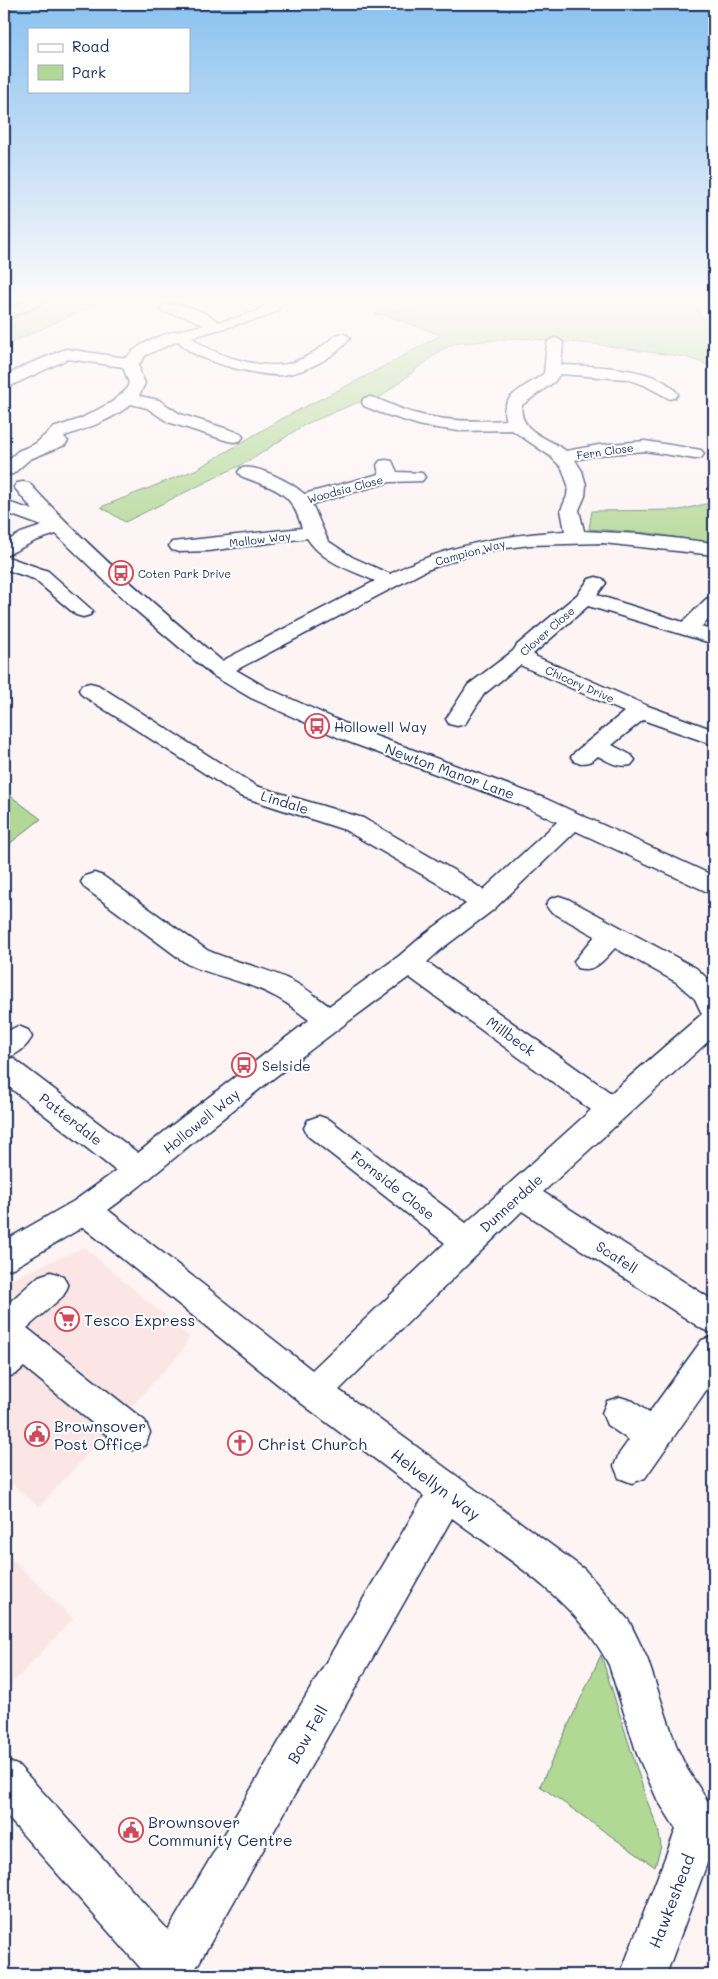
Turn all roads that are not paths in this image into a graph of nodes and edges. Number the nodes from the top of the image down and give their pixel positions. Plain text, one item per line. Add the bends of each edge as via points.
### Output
1 (134, 391) edge
2 (532, 391) edge
3 (666, 391) edge
4 (670, 394) dead end
5 (128, 398) junction
6 (370, 402) dead end
7 (515, 425) junction
8 (234, 437) dead end
9 (695, 454) dead end
10 (564, 457) junction
11 (5, 470) edge
12 (416, 476) dead end
13 (248, 479) dead end
14 (23, 488) junction
15 (4, 500) edge
16 (300, 500) junction
17 (4, 506) edge
18 (59, 527) junction
19 (312, 532) junction
20 (576, 536) junction
21 (178, 546) dead end
22 (714, 549) edge
23 (4, 551) edge
24 (4, 562) edge
25 (392, 582) junction
26 (713, 604) dead end
27 (83, 611) dead end
28 (687, 630) junction
29 (714, 638) edge
30 (522, 655) junction
31 (220, 670) junction
32 (90, 690) dead end
33 (640, 711) junction
34 (487, 712) dead end
35 (714, 738) edge
36 (623, 760) dead end
37 (573, 819) junction
38 (94, 882) dead end
39 (714, 885) edge
40 (484, 904) junction
41 (559, 905) dead end
42 (614, 934) junction
43 (587, 961) dead end
44 (409, 963) junction
45 (714, 1011) edge
46 (329, 1020) junction
47 (714, 1020) edge
48 (4, 1067) edge
49 (612, 1108) junction
50 (319, 1128) dead end
51 (139, 1171) junction
52 (521, 1194) junction
53 (85, 1210) junction
54 (467, 1242) junction
55 (4, 1258) edge
56 (51, 1286) dead end
57 (714, 1320) edge
58 (714, 1351) edge
59 (13, 1355) edge
60 (314, 1392) junction
61 (620, 1413) dead end
62 (132, 1433) dead end
63 (653, 1438) junction
64 (632, 1466) dead end
65 (447, 1492) junction
66 (4, 1781) edge
67 (706, 1832) edge
68 (169, 1971) edge
69 (643, 1975) edge

1 - 5 street
2 - 7 street via 515,404 512,414
3 - 4 street
5 - 8 street via 153,404 174,418
5 - 11 street via 86,423 73,436 24,455
6 - 7 street via 394,420 474,427
7 - 10 street
9 - 10 street, Fern Close via 643,439
10 - 20 street via 578,484 570,509
11 - 14 street, Newton Manor Lane via 23,479
12 - 16 street, Woodsia Close via 388,471
13 - 16 street via 282,486
14 - 15 street
14 - 18 street, Newton Manor Lane
16 - 19 street, Mallow Way
17 - 18 street, Newton Manor Lane
18 - 23 street via 28,537
18 - 31 street, Newton Manor Lane via 139,603
19 - 21 street, Mallow Way via 206,554
19 - 25 street, Mallow Way via 322,546 335,555
20 - 22 street, Campion Way via 618,537
20 - 25 street, Campion Way via 481,546 442,557
24 - 27 street via 41,575
25 - 31 street, Campion Way
26 - 28 street
28 - 29 street, Clover Close
28 - 30 street, Clover Close via 591,590 524,649
30 - 33 street, Chicory Drive via 529,662
30 - 34 street, Clover Close via 476,690 461,713
31 - 37 street, Newton Manor Lane via 258,693 321,722
32 - 40 street, Lindale via 248,791 354,824 451,880
33 - 35 street, Chicory Drive
33 - 36 street via 590,752
37 - 39 street, Newton Manor Lane
37 - 40 street, Hollowell Way
38 - 46 street via 197,957 285,989
40 - 44 street, Hollowell Way
41 - 42 street
42 - 43 street
42 - 45 street via 686,975 706,993
44 - 46 street, Hollowell Way
44 - 49 street, Millbeck
46 - 51 street, Hollowell Way
47 - 49 street, Dunnerdale
48 - 51 street, Patterdale
49 - 52 street, Dunnerdale
50 - 54 street, Fornside Close
51 - 53 street, Hollowell Way
52 - 54 street, Dunnerdale
52 - 57 street, Scafell
53 - 55 street, Hollowell Way
53 - 60 street, Helvellyn Way
54 - 60 street, Dunnerdale
56 - 59 street via 4,1328
58 - 63 street
59 - 62 street
60 - 65 street, Helvellyn Way
61 - 63 street
63 - 64 street
65 - 67 street, Helvellyn Way via 570,1582 615,1635 627,1658 658,1754 672,1784
65 - 68 street, Bow Fell
66 - 68 street
67 - 69 street, Hawkeshead

